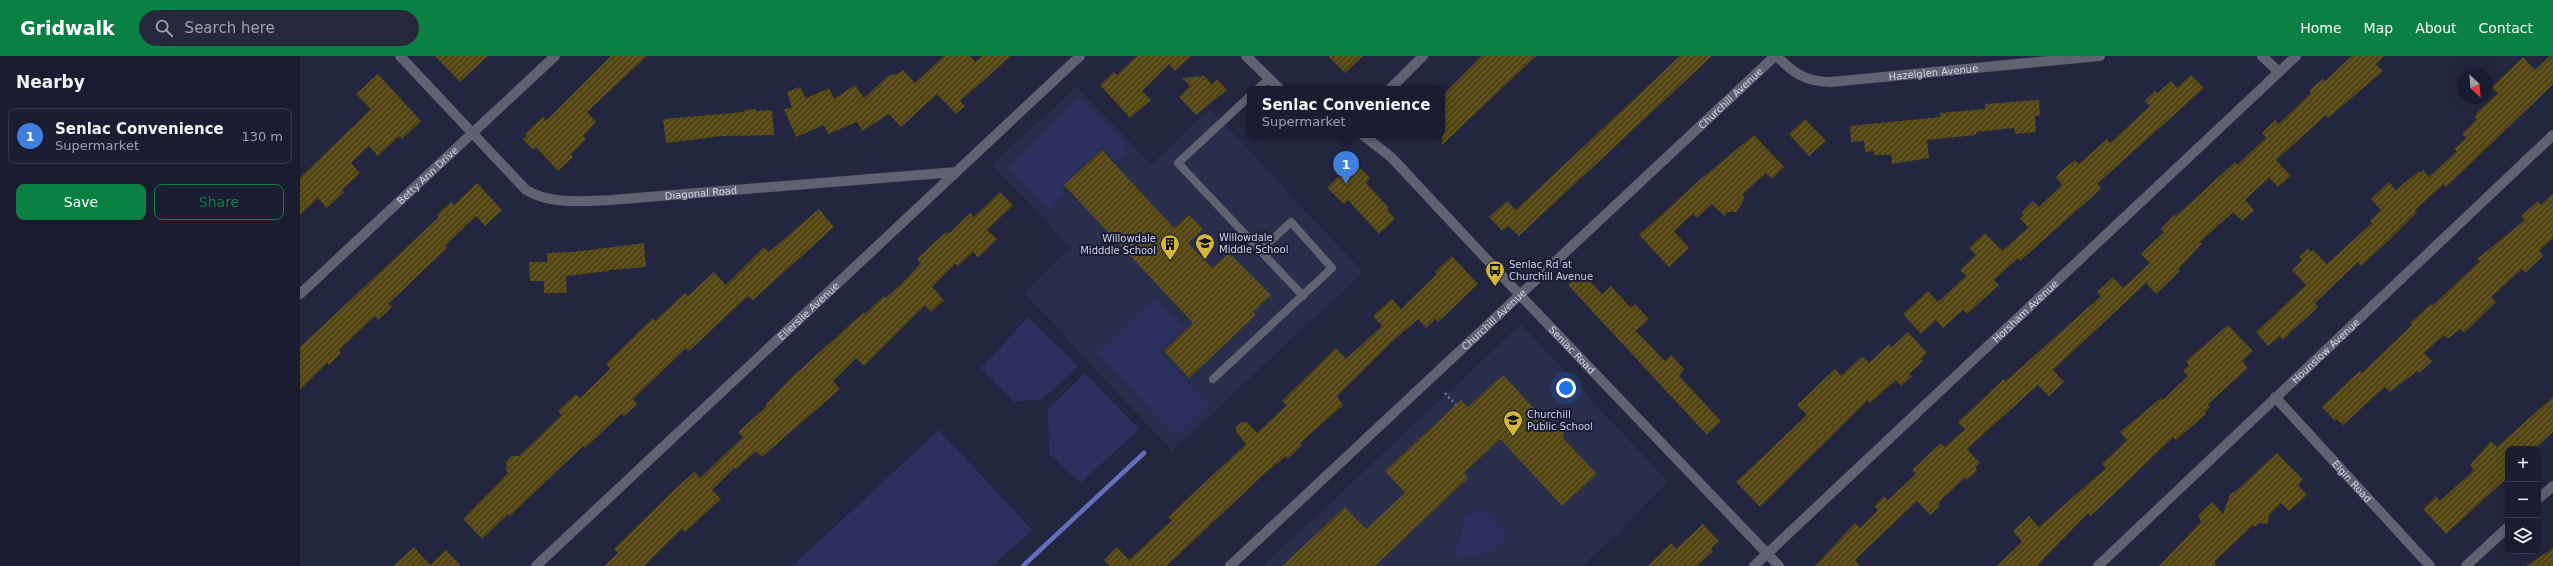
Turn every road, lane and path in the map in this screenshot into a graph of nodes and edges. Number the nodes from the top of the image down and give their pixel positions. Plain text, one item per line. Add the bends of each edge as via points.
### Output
1 (400, 56) edge
2 (554, 56) edge
3 (1080, 56) edge
4 (1246, 56) edge
5 (1423, 56) edge
6 (1776, 56) edge
7 (2100, 56) edge
8 (2262, 56) edge
9 (2296, 56) edge
10 (2279, 72) junction
11 (1269, 79) junction
12 (1261, 86) edge
13 (1277, 86) edge
14 (1393, 86) edge
15 (1247, 99) edge
16 (474, 133) junction
17 (2553, 135) edge
18 (1367, 138) edge
19 (956, 172) junction
20 (1260, 251) junction
21 (300, 294) edge
22 (1520, 295) junction
23 (1303, 296) junction
24 (1213, 379) dead end
25 (1445, 393) dead end
26 (2275, 397) junction
27 (1456, 405) dead end
28 (2553, 486) edge
29 (2541, 496) edge
30 (2505, 530) edge
31 (1768, 553) junction
32 (536, 566) edge
33 (1230, 566) edge
34 (1754, 566) edge
35 (1779, 566) edge
36 (2098, 566) edge
37 (2430, 566) edge
38 (2466, 566) edge

1 - 16 street, Diagonal Road
2 - 16 street, Betty Ann Drive
3 - 19 street, Ellerslie Avenue
4 - 11 street
5 - 14 street
6 - 7 street, Hazelglen Avenue via 1802,78 1821,82
6 - 22 street, Churchill Avenue
8 - 10 street
9 - 10 street, Horsham Avenue
10 - 31 street, Horsham Avenue
11 - 12 lane
11 - 13 street
15 - 20 lane via 1178,163
16 - 19 street, Diagonal Road via 526,190 559,200 611,200
16 - 21 street, Betty Ann Drive
17 - 26 street, Hounslow Avenue
18 - 22 street, Senlac Road via 1391,156
19 - 32 street, Ellerslie Avenue
20 - 23 lane
20 - 23 lane via 1291,222 1332,268
22 - 31 street, Senlac Road
22 - 33 street, Churchill Avenue
23 - 24 lane
25 - 27 path
26 - 36 street, Hounslow Avenue
26 - 37 street, Elgin Road
28 - 29 street
30 - 38 street
31 - 34 street, Horsham Avenue
31 - 35 street, Senlac Road

